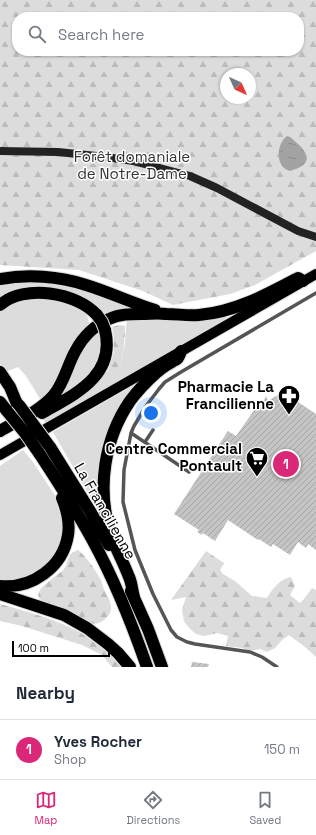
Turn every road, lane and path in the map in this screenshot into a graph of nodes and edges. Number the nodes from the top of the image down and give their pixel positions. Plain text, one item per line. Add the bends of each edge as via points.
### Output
1 (0, 151) edge
2 (316, 237) edge
3 (316, 274) edge
4 (0, 279) edge
5 (303, 282) junction
6 (316, 293) edge
7 (0, 304) edge
8 (166, 314) junction
9 (181, 351) junction
10 (0, 372) edge
11 (0, 382) edge
12 (18, 404) junction
13 (4, 407) edge
14 (153, 430) dead end
15 (0, 431) edge
16 (131, 433) junction
17 (0, 438) edge
18 (145, 442) junction
19 (44, 450) junction
20 (0, 455) edge
21 (51, 471) junction
22 (189, 472) dead end
23 (0, 586) edge
24 (0, 594) edge
25 (134, 597) junction
26 (130, 667) edge
27 (147, 667) edge
28 (162, 667) edge
29 (277, 667) edge

1 - 2 street via 58,152 106,157 133,161 190,176 298,231
3 - 5 main road
4 - 8 highway via 34,277 68,280
5 - 8 highway via 298,278 250,302 213,313
5 - 9 main road
6 - 16 lane via 174,376 159,389
7 - 17 highway, bridge via 12,297 30,293 64,296 86,305 97,314 105,330 108,346 99,372 90,382
8 - 15 highway via 120,315 96,327 76,350 63,381 52,397 40,408
9 - 20 main road
9 - 25 highway via 178,358 151,378 130,402 112,437 106,464 104,496 107,519 115,547 130,578
10 - 12 highway
11 - 12 highway, La Francilienne
12 - 19 highway, La Francilienne, bridge
13 - 19 highway, La Francilienne, bridge via 25,433
14 - 18 lane
16 - 18 lane
16 - 29 lane via 124,470 123,502 135,550 171,630 187,642 250,652
18 - 22 lane
19 - 21 highway, La Francilienne
19 - 25 highway, La Francilienne via 78,491 94,517
21 - 23 highway via 67,513 69,533 65,546 53,566 34,580 22,585
21 - 27 highway, La Francilienne via 79,515 101,557 140,645
24 - 26 highway via 64,616 87,628 118,653
25 - 28 highway, La Francilienne

